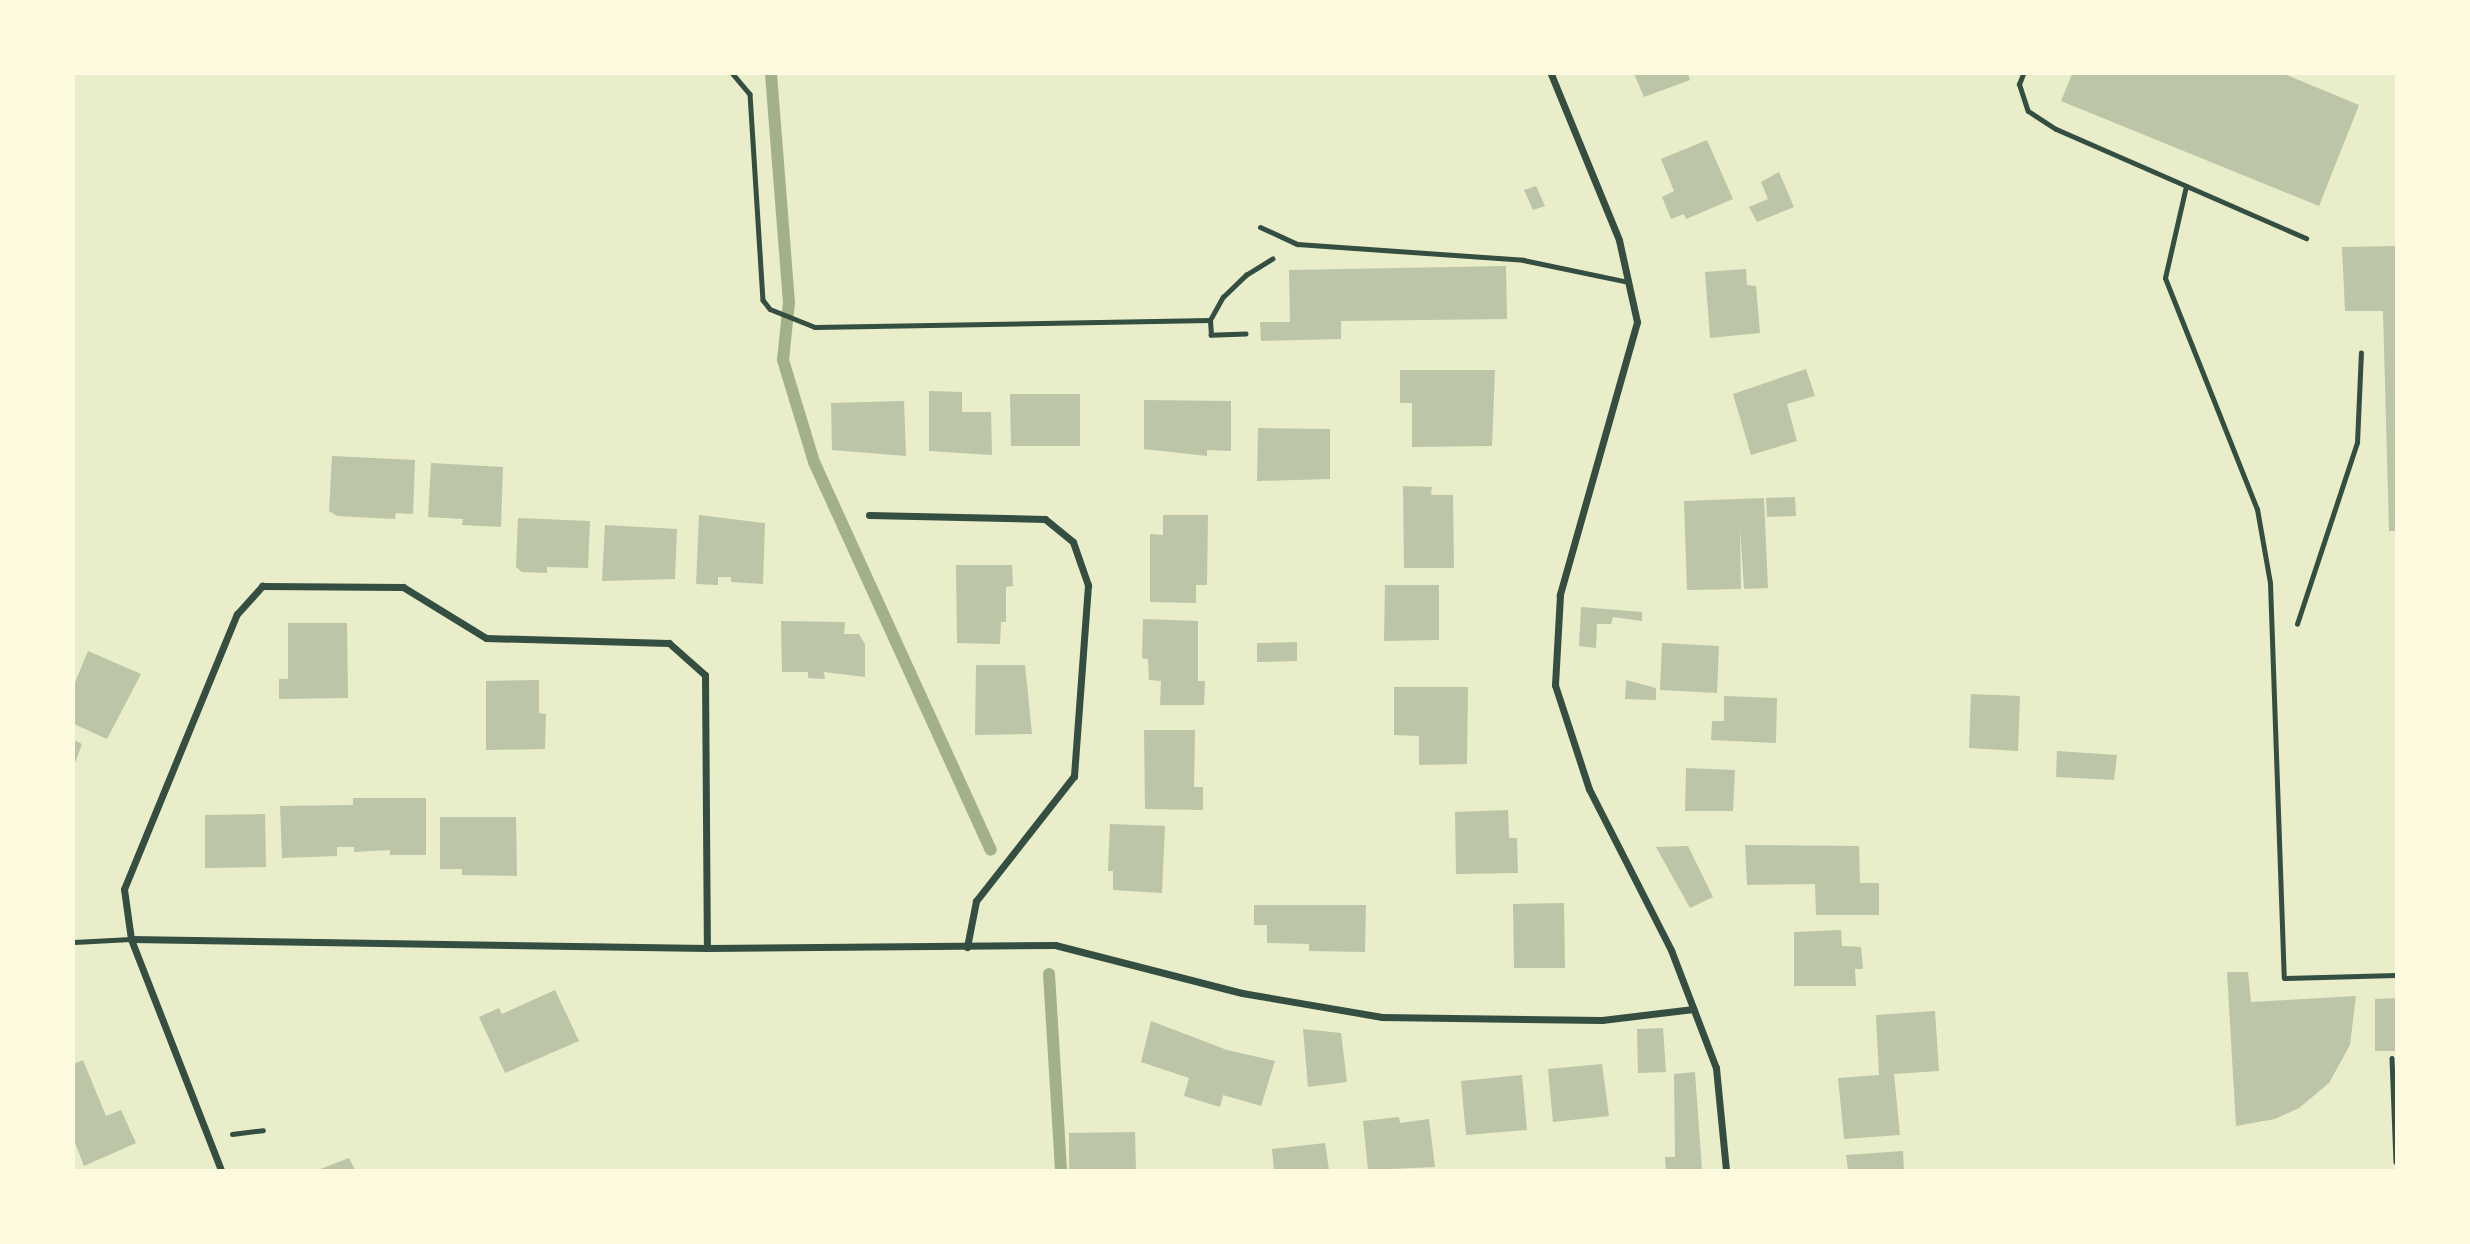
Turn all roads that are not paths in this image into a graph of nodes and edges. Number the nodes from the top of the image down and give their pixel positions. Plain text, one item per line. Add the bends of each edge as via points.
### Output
1 (1551, 74) edge
2 (2023, 74) edge
3 (2186, 186) junction
4 (1260, 227) dead end
5 (2306, 238) dead end
6 (1628, 282) junction
7 (869, 515) dead end
8 (131, 939) junction
9 (74, 942) edge
10 (967, 947) junction
11 (707, 948) junction
12 (2396, 975) edge
13 (1693, 1009) junction
14 (221, 1171) edge
15 (1726, 1171) edge

1 - 6 street via 1619,240
2 - 3 lane via 2019,84 2028,111 2056,129
3 - 5 lane
3 - 12 lane via 2165,278 2257,509 2270,583 2284,978
4 - 6 lane via 1297,244 1524,260
6 - 13 street via 1637,322 1560,595 1555,685 1589,789 1671,950
7 - 10 street via 1045,519 1073,542 1088,585 1074,776 976,901
8 - 9 lane
8 - 11 street
8 - 11 street via 124,889 237,614 262,586 403,587 486,639 669,643 705,675
8 - 14 street
10 - 11 street
10 - 13 street via 1055,945 1242,993 1382,1017 1602,1020
13 - 15 street via 1716,1068

